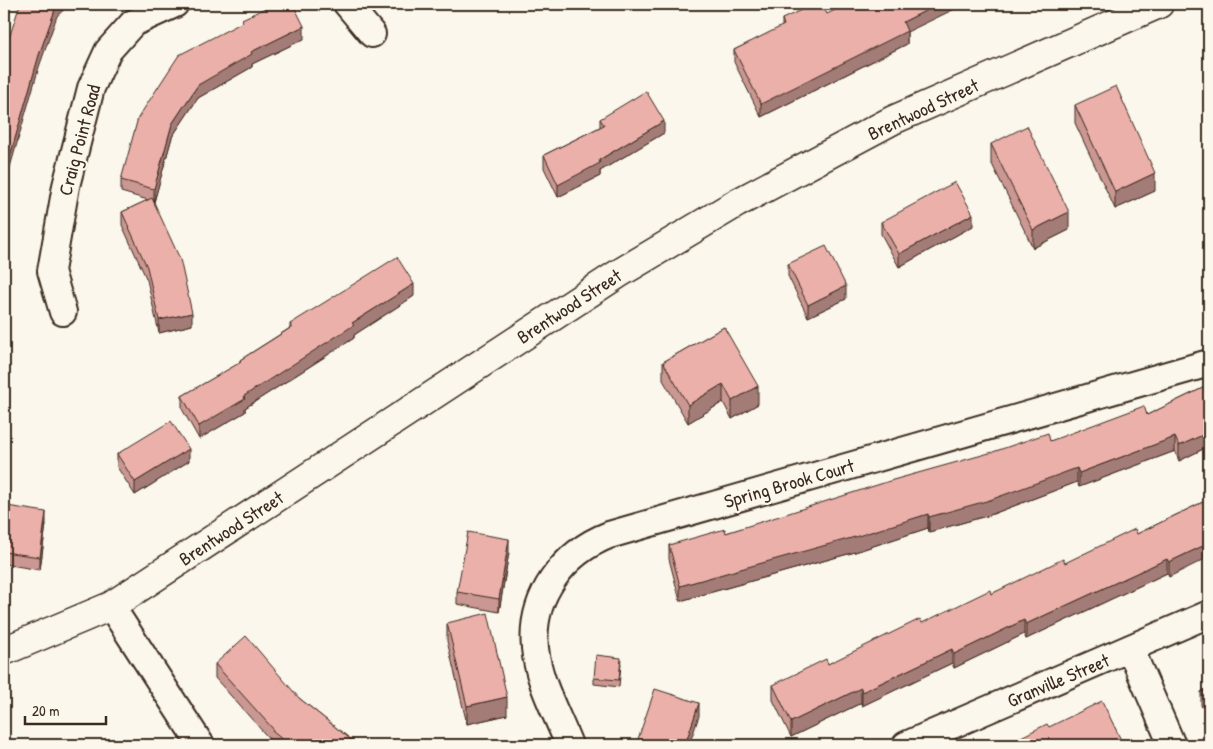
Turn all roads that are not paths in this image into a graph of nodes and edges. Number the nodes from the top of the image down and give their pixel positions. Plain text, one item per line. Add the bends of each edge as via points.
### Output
1 (175, 4) edge
2 (348, 4) edge
3 (1159, 4) edge
4 (372, 34) dead end
5 (63, 312) dead end
6 (1209, 363) edge
7 (111, 606) junction
8 (1209, 614) edge
9 (1130, 648) junction
10 (4, 651) edge
11 (201, 745) edge
12 (569, 745) edge
13 (906, 745) edge
14 (1172, 745) edge

1 - 5 street, Craig Point Road via 133,23 108,51 91,88 66,186 51,271
2 - 4 street
3 - 7 main road, Brentwood Street via 894,120 737,203 618,274
6 - 12 street, Spring Brook Court via 609,534 582,548 560,568 543,594 535,624 535,648 540,671
7 - 10 main road, Brentwood Street
7 - 11 street
8 - 9 street, Granville Street
9 - 13 street, Granville Street
9 - 14 street

